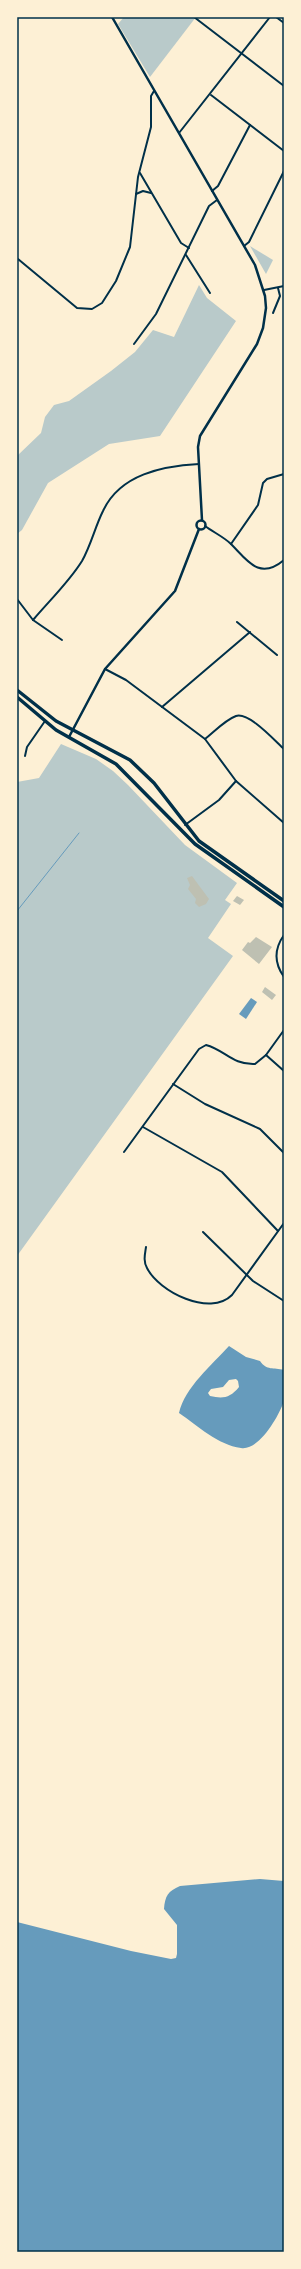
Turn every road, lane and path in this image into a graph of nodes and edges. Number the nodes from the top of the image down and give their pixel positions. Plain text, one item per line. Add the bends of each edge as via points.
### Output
1 (112, 17) edge
2 (194, 17) edge
3 (270, 17) edge
4 (276, 17) edge
5 (284, 23) edge
6 (242, 54) junction
7 (284, 86) edge
8 (154, 91) junction
9 (211, 95) junction
10 (250, 125) junction
11 (179, 134) junction
12 (284, 151) edge
13 (284, 171) edge
14 (139, 172) junction
15 (212, 191) junction
16 (152, 193) junction
17 (136, 194) junction
18 (217, 200) junction
19 (244, 246) junction
20 (189, 248) junction
21 (186, 255) junction
22 (18, 259) dead end
23 (284, 286) edge
24 (278, 288) junction
25 (264, 290) junction
26 (210, 292) dead end
27 (273, 313) dead end
28 (134, 344) dead end
29 (199, 464) junction
30 (284, 474) edge
31 (202, 520) junction
32 (205, 526) junction
33 (199, 528) junction
34 (231, 544) junction
35 (284, 560) edge
36 (17, 599) edge
37 (33, 620) junction
38 (237, 622) dead end
39 (250, 632) junction
40 (62, 640) dead end
41 (277, 655) dead end
42 (105, 669) junction
43 (17, 690) edge
44 (17, 697) edge
45 (162, 707) junction
46 (45, 722) junction
47 (72, 730) junction
48 (68, 738) junction
49 (205, 739) junction
50 (284, 749) edge
51 (25, 756) dead end
52 (236, 781) junction
53 (284, 823) edge
54 (185, 825) junction
55 (284, 901) edge
56 (284, 907) edge
57 (284, 935) edge
58 (284, 977) edge
59 (284, 1030) edge
60 (266, 1055) junction
61 (284, 1071) edge
62 (173, 1084) junction
63 (142, 1127) junction
64 (124, 1152) dead end
65 (284, 1153) edge
66 (284, 1223) edge
67 (278, 1231) junction
68 (203, 1232) dead end
69 (146, 1247) dead end
70 (247, 1274) junction
71 (284, 1301) edge

1 - 8 street
2 - 6 street
3 - 6 street
4 - 5 street
6 - 7 street
6 - 9 street
8 - 11 street
8 - 14 street via 150,96 150,136
9 - 10 street
9 - 11 street
10 - 12 street
10 - 15 street via 218,186
11 - 15 street
13 - 19 street via 249,242
14 - 16 street
14 - 17 street
15 - 18 street
16 - 17 street via 143,191
16 - 20 street via 182,242
17 - 22 street via 128,256 116,281 97,307 87,310 77,308
18 - 19 street
18 - 20 street via 209,206
19 - 25 street
20 - 21 street
21 - 26 street
21 - 28 street via 156,314
23 - 24 street
24 - 25 street
24 - 27 street via 280,296
25 - 29 street via 265,315 257,344 201,433 198,441
29 - 31 street
29 - 37 street via 179,465 143,475 132,479 115,493 104,509 82,562
30 - 34 street via 267,479 263,483 258,505
31 - 32 street
31 - 33 street via 197,524
32 - 33 street
32 - 34 street
33 - 42 street via 181,581 173,595
34 - 35 street via 245,560 257,568 273,567
36 - 37 street
37 - 40 street
38 - 39 street
39 - 41 street
39 - 45 street
42 - 45 street via 126,680
42 - 47 street
43 - 47 highway
44 - 46 highway
45 - 49 street
46 - 48 highway
46 - 51 street via 27,747
47 - 48 street
47 - 54 highway via 116,752 139,768 154,783
48 - 56 highway via 116,764 196,844
49 - 50 street via 233,718 243,716
49 - 52 street
52 - 53 street
52 - 54 street via 219,800
54 - 55 highway via 205,845
57 - 58 street via 276,954
59 - 60 street
60 - 61 street
60 - 62 street via 259,1063 250,1064 225,1057 210,1046 202,1046
62 - 63 street
62 - 65 street via 205,1104 260,1129
63 - 64 street
63 - 67 street via 222,1172
66 - 67 street
67 - 70 street
68 - 70 street
69 - 70 street via 144,1262 154,1279 177,1295 199,1303 214,1304 228,1299
70 - 71 street via 252,1281

